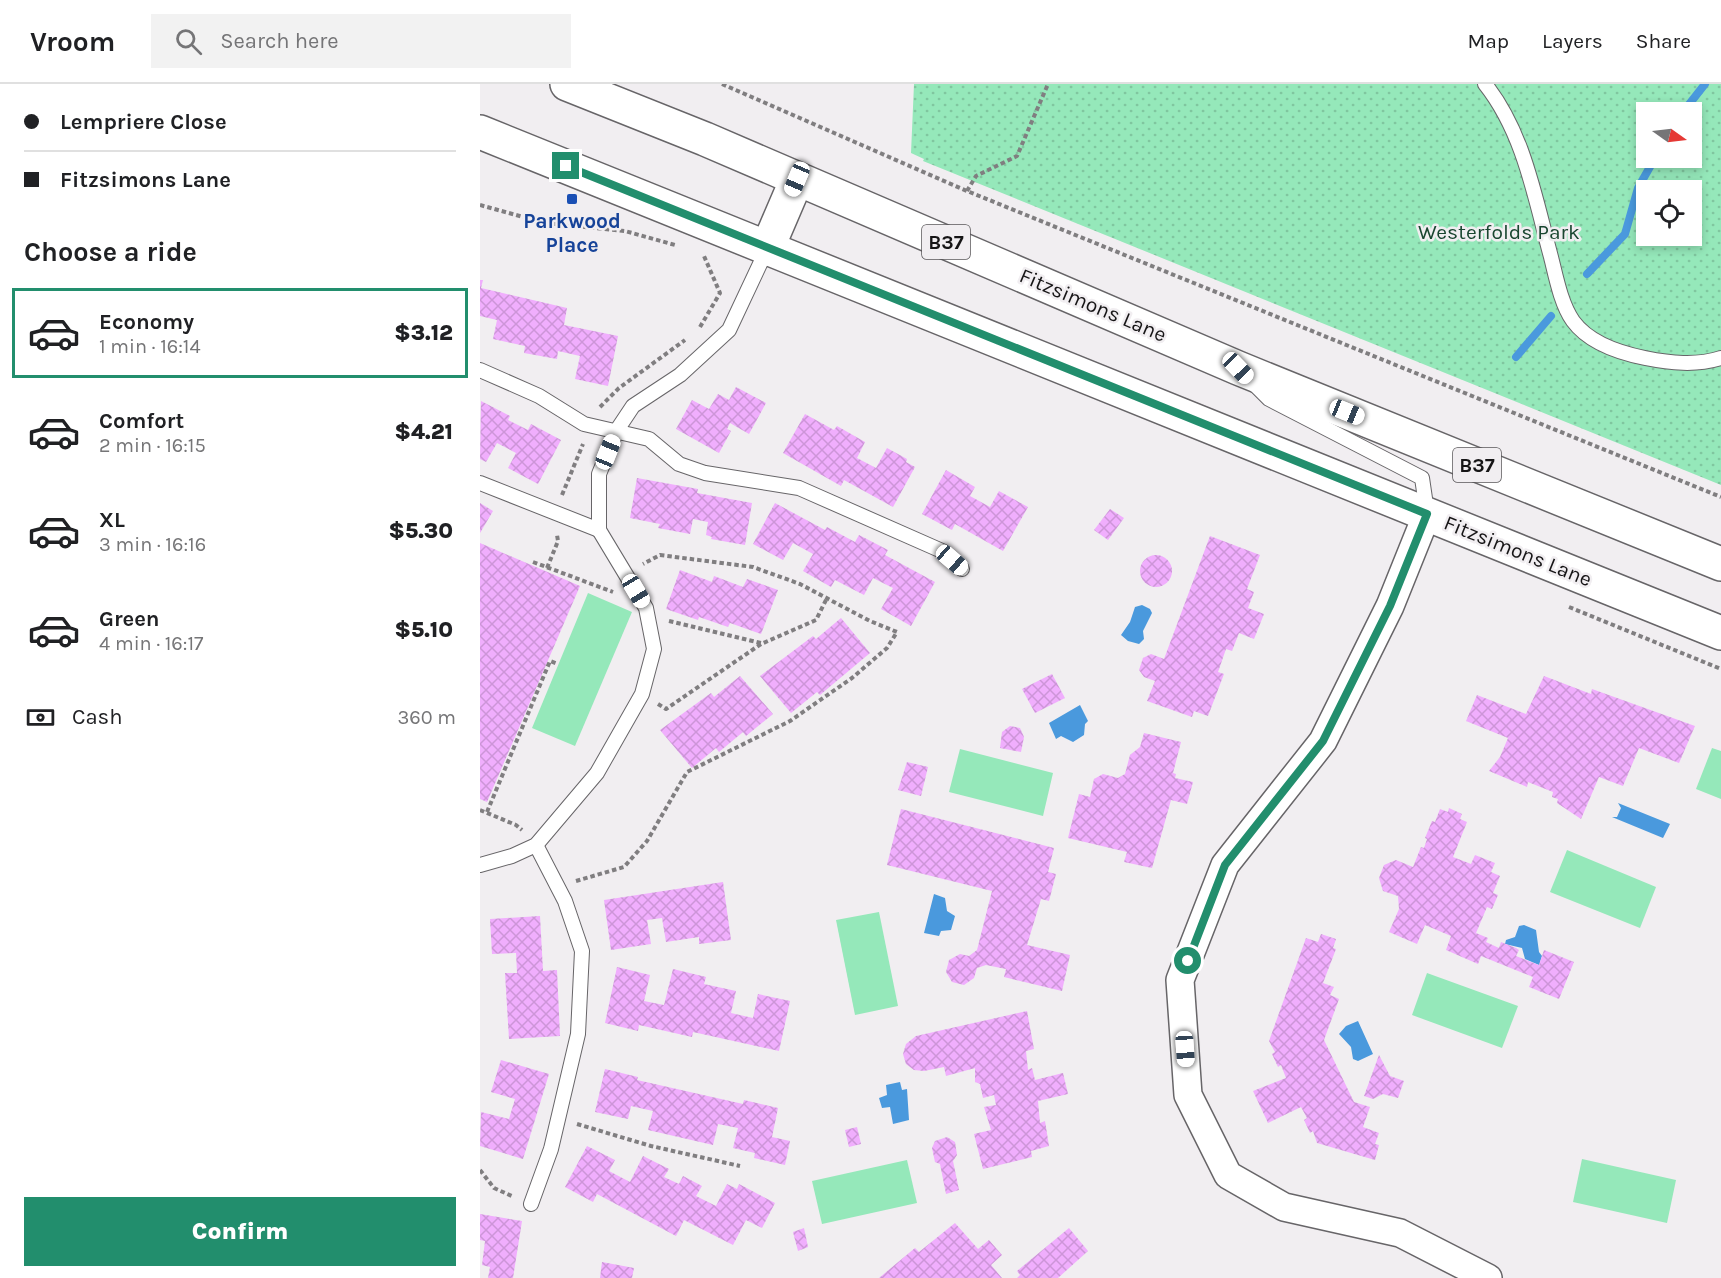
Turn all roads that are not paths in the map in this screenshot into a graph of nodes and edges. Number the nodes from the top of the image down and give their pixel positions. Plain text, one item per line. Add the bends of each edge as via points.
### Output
1 (567, 84) edge
2 (1485, 84) edge
3 (480, 132) edge
4 (797, 179) junction
5 (767, 249) junction
6 (1721, 357) edge
7 (1238, 368) junction
8 (480, 370) edge
9 (616, 430) junction
10 (480, 483) edge
11 (1427, 514) junction
12 (600, 530) junction
13 (1721, 564) edge
14 (962, 569) dead end
15 (1721, 633) edge
16 (536, 845) junction
17 (480, 865) edge
18 (531, 1204) road end
19 (1488, 1278) edge

1 - 4 main road, Fitzsimons Lane / B37
2 - 6 lane via 1520,145 1573,322 1606,346 1633,356 1691,363
3 - 5 main road, Fitzsimons Lane
4 - 5 main road
4 - 7 main road, Fitzsimons Lane / B37
5 - 9 lane via 729,330 680,375 633,406
5 - 11 main road, Fitzsimons Lane
7 - 11 lane via 1269,399 1422,478
7 - 13 main road, Fitzsimons Lane / B37
8 - 9 lane via 539,396 584,424
9 - 12 lane via 598,474
9 - 14 lane via 649,440 679,464 705,473 799,488 942,551
10 - 12 lane
11 - 15 main road, Fitzsimons Lane
11 - 19 street via 1390,606 1323,741 1225,865 1180,980 1188,1095 1228,1175 1284,1207 1400,1233
12 - 16 lane via 646,608 654,649 642,694 597,773
16 - 17 lane
16 - 18 lane via 582,951 578,1034 551,1149

